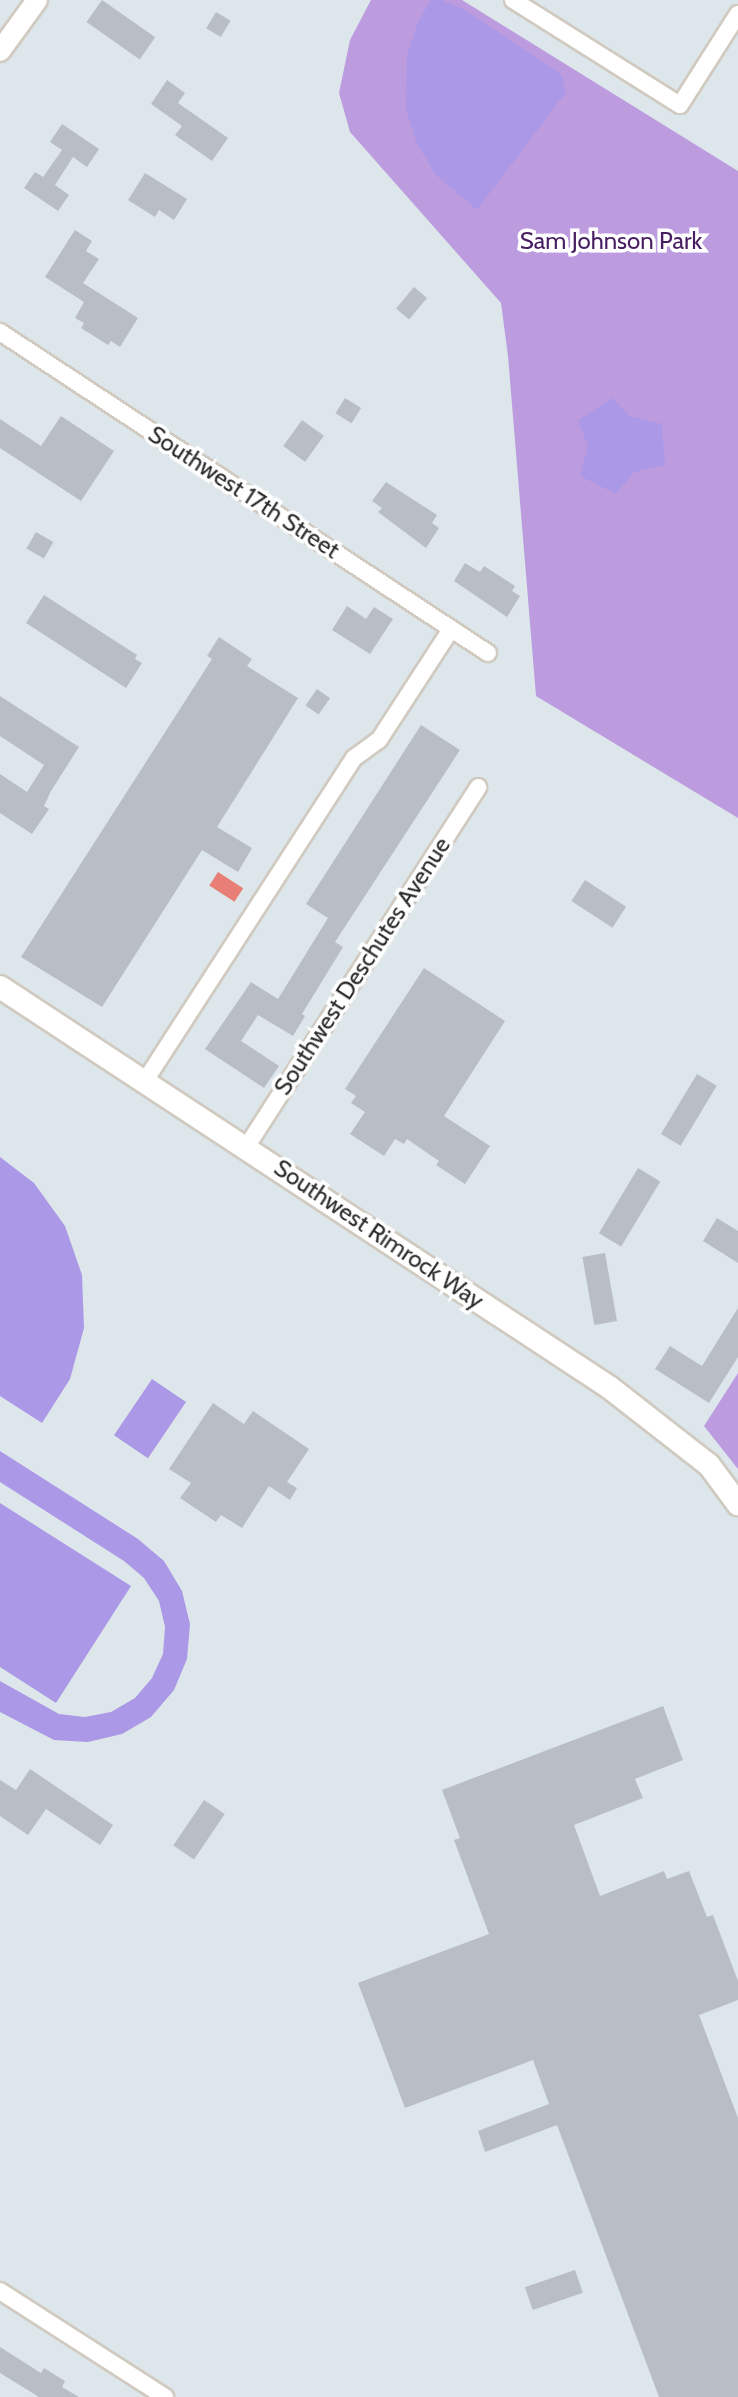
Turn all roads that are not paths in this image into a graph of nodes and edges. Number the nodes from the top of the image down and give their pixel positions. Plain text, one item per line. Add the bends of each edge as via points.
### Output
1 (37, 0) edge
2 (513, 0) edge
3 (738, 14) edge
4 (0, 51) edge
5 (0, 332) edge
6 (451, 629) junction
7 (488, 653) dead end
8 (478, 787) dead end
9 (0, 987) edge
10 (145, 1081) junction
11 (247, 1146) junction
12 (738, 1504) edge
13 (0, 2291) edge
14 (165, 2397) edge

1 - 4 street
2 - 3 street via 680,105
5 - 6 street, Southwest 17th Street
6 - 7 street, Southwest 17th Street
6 - 10 street via 379,740 354,758
8 - 11 street, Southwest Deschutes Avenue
9 - 10 main road, Southwest Rimrock Way
10 - 11 main road, Southwest Rimrock Way
11 - 12 main road, Southwest Rimrock Way via 609,1387 709,1465
13 - 14 street

